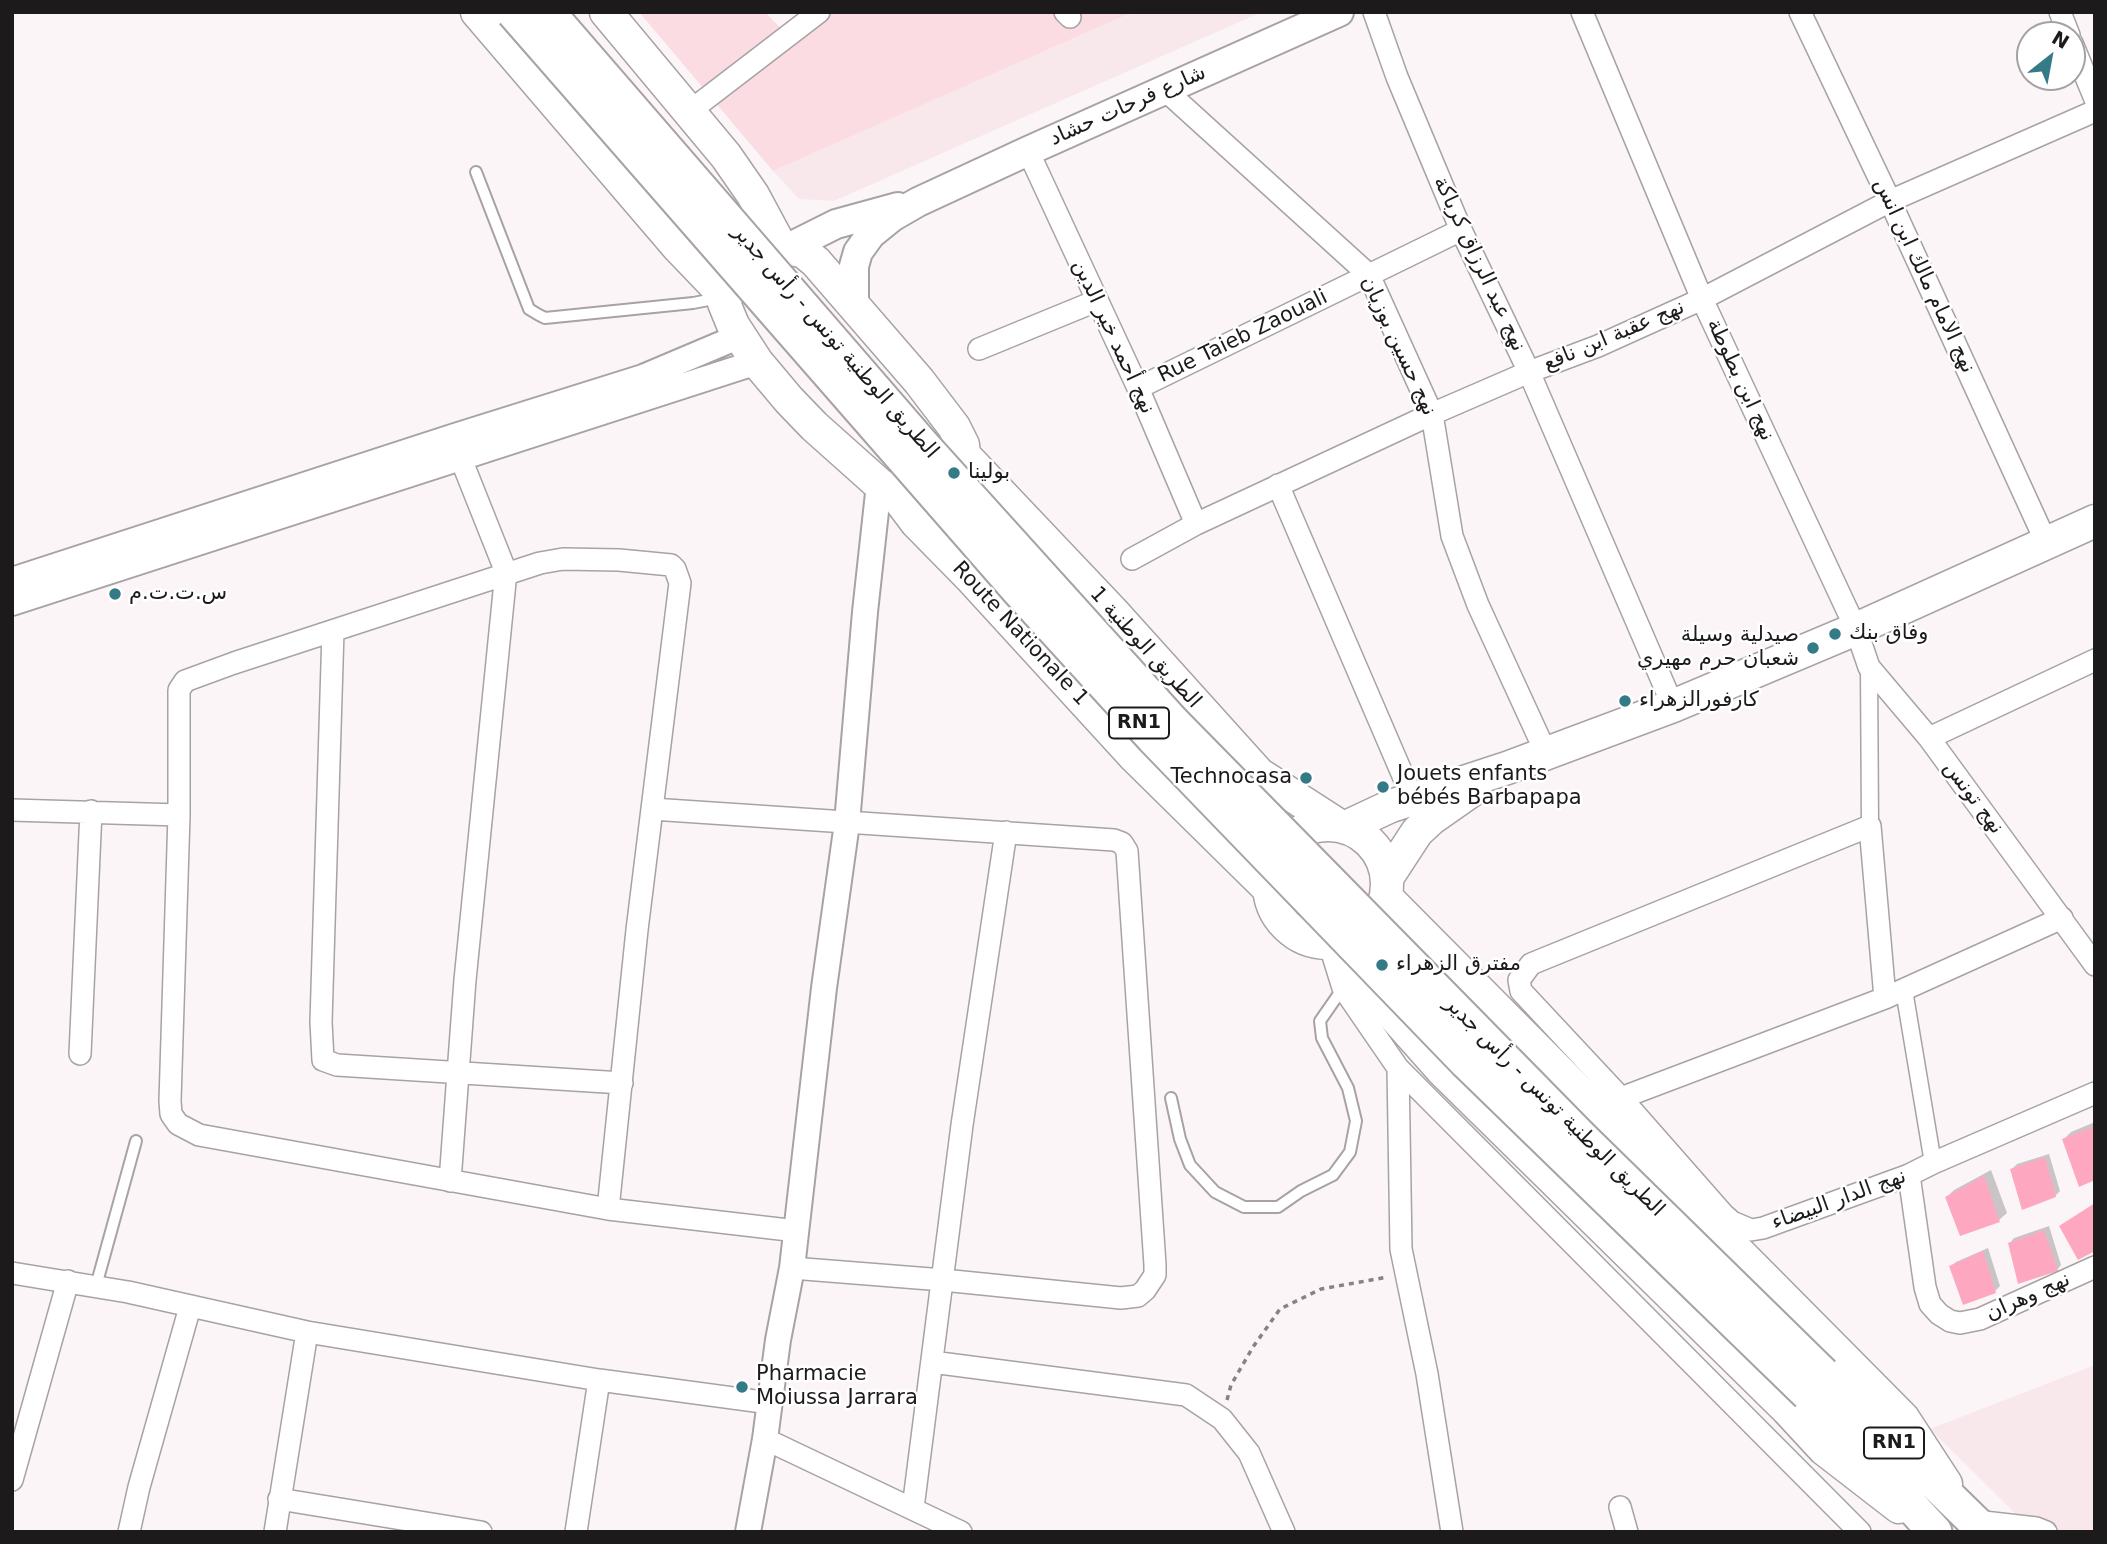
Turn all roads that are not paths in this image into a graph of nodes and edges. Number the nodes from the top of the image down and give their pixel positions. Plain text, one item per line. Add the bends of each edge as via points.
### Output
1 (477, 12) edge
2 (513, 12) edge
3 (548, 12) edge
4 (606, 12) edge
5 (819, 12) edge
6 (1339, 12) edge
7 (1374, 12) edge
8 (1582, 12) edge
9 (1800, 12) edge
10 (2086, 77) edge
11 (1164, 89) junction
12 (2095, 99) edge
13 (690, 111) junction
14 (2095, 111) edge
15 (1028, 150) junction
16 (476, 172) dead end
17 (1890, 201) junction
18 (918, 202) junction
19 (1461, 230) junction
20 (785, 248) junction
21 (1369, 275) junction
22 (725, 296) junction
23 (1702, 299) junction
24 (1096, 301) junction
25 (854, 306) junction
26 (740, 336) junction
27 (979, 349) dead end
28 (757, 362) junction
29 (1529, 372) junction
30 (1138, 388) junction
31 (1432, 414) junction
32 (965, 456) junction
33 (461, 459) junction
34 (1278, 485) junction
35 (887, 489) junction
36 (2095, 521) edge
37 (1196, 524) junction
38 (2046, 542) junction
39 (1132, 559) dead end
40 (506, 572) junction
41 (12, 580) edge
42 (12, 603) edge
43 (1856, 629) junction
44 (333, 631) junction
45 (2093, 665) edge
46 (1869, 667) junction
47 (1673, 706) junction
48 (1929, 738) junction
49 (1546, 753) junction
50 (1507, 768) junction
51 (1413, 799) junction
52 (652, 809) junction
53 (12, 810) edge
54 (91, 811) junction
55 (179, 815) junction
56 (847, 823) junction
57 (1342, 826) junction
58 (1870, 826) junction
59 (1006, 832) junction
60 (1387, 887) junction
61 (1269, 889) junction
62 (2062, 918) junction
63 (1336, 942) junction
64 (2095, 965) edge
65 (1343, 988) junction
66 (1895, 994) junction
67 (80, 1054) dead end
68 (1398, 1068) junction
69 (458, 1071) junction
70 (622, 1083) junction
71 (2095, 1093) edge
72 (1171, 1098) dead end
73 (1621, 1098) junction
74 (136, 1141) dead end
75 (1933, 1163) junction
76 (1909, 1175) junction
77 (450, 1181) junction
78 (608, 1209) junction
79 (797, 1231) junction
80 (2095, 1267) edge
81 (792, 1268) junction
82 (12, 1273) edge
83 (943, 1280) junction
84 (68, 1281) junction
85 (96, 1286) junction
86 (190, 1307) junction
87 (307, 1332) junction
88 (932, 1362) junction
89 (599, 1380) junction
90 (1815, 1384) junction
91 (770, 1403) junction
92 (765, 1439) junction
93 (12, 1480) edge
94 (279, 1499) junction
95 (1620, 1507) dead end
96 (914, 1508) junction
97 (1975, 1521) edge
98 (129, 1532) edge
99 (275, 1532) edge
100 (481, 1532) edge
101 (576, 1532) edge
102 (748, 1532) edge
103 (961, 1532) edge
104 (1283, 1532) edge
105 (1452, 1532) edge
106 (1627, 1532) edge
107 (1860, 1532) edge
108 (1933, 1532) edge
109 (2046, 1532) edge

1 - 22 main road via 678,248
2 - 90 highway, الطريق الوطنية تونس - رأس جدير / RN1, bridge via 1153,738 1466,1062
3 - 90 highway, الطريق الوطنية تونس - رأس جدير / RN1, bridge via 921,443 1172,721 1571,1127
4 - 13 main road
5 - 13 street
6 - 11 main road, شارع فرحات حشاد
7 - 19 street, نهج عبد الرزاق كرباكة
8 - 23 street, نهج ابن بطوطة
9 - 17 street, نهج الامام مالك ابن انس
10 - 12 street
11 - 15 main road, شارع فرحات حشاد
11 - 21 street, نهج حسين بوزيان
13 - 20 main road via 726,156
14 - 17 street, نهج عقبة ابن نافع
15 - 18 main road, شارع فرحات حشاد
15 - 24 street, نهج أحمد خير الدين
16 - 22 lane via 529,309 545,318 706,302
17 - 23 street, نهج عقبة ابن نافع
17 - 38 street, نهج الامام مالك ابن انس
18 - 20 main road via 835,224
18 - 25 main road via 881,225 864,242 855,266
19 - 21 street, Rue Taieb Zaouali
19 - 29 street, نهج عبد الرزاق كرباكة
20 - 22 main road via 746,271
20 - 25 main road via 811,257
21 - 30 street, Rue Taieb Zaouali
21 - 31 street, نهج حسين بوزيان
22 - 26 main road, Route Nationale 1 via 725,309
23 - 29 street, نهج عقبة ابن نافع
23 - 43 street, نهج ابن بطوطة
24 - 27 street
24 - 30 street, نهج أحمد خير الدين
25 - 32 main road via 947,417
26 - 28 main road, Route Nationale 1
26 - 41 street via 643,377
28 - 33 street
28 - 35 main road, Route Nationale 1 via 814,426
29 - 31 street, نهج عقبة ابن نافع
29 - 47 street, نهج عبد الرزاق كرباكة
30 - 37 street, نهج أحمد خير الدين
31 - 34 street, نهج عقبة ابن نافع
31 - 49 street, نهج حسين بوزيان via 1452,536 1478,605
32 - 35 main road via 960,476 942,493 919,500
32 - 57 main road, الطريق الوطنية 1 / RN1 via 1259,774
33 - 40 street
33 - 42 street
34 - 37 street, نهج عقبة ابن نافع
34 - 51 street
35 - 56 street via 864,625
35 - 61 main road, Route Nationale 1 / RN1 via 1133,755
36 - 38 main road
37 - 39 street, نهج عقبة ابن نافع
38 - 43 main road
40 - 44 street
40 - 52 street via 549,561 588,559 671,565 675,569 680,583
40 - 69 street
43 - 46 street, نهج تونس
43 - 47 main road
44 - 55 street via 194,676 182,685
44 - 69 street via 322,1057 337,1065
45 - 48 street
46 - 48 street, نهج تونس
46 - 58 street
47 - 49 main road
48 - 62 street, نهج تونس
49 - 50 main road
50 - 51 main road
50 - 60 main road via 1431,818 1411,838
51 - 57 main road
52 - 56 street
52 - 70 street
53 - 54 street
54 - 55 street
54 - 67 street
55 - 77 street via 170,1101 174,1119 200,1135
56 - 59 street
56 - 79 street
57 - 60 main road, الطريق الوطنية 1 / RN1 via 1374,847 1383,862
57 - 61 main road via 1316,825 1296,833 1280,848 1270,867
58 - 66 street
58 - 73 street, نهج الدار البيضاء via 1531,964 1522,973 1521,991
59 - 83 street
59 - 83 street via 1114,839 1127,851 1155,1275 1138,1296 1121,1298
60 - 63 main road via 1371,925
60 - 97 main road via 1903,1418
61 - 63 main road, RN1 via 1288,928 1315,942
62 - 64 street, نهج تونس
62 - 66 street
63 - 65 street
63 - 108 main road via 1362,980 1441,1069 1824,1449
65 - 68 street
65 - 72 lane via 1320,1021 1322,1038 1348,1088 1356,1121 1350,1152 1333,1175 1278,1207 1244,1207 1215,1192 1190,1165
66 - 73 street
66 - 75 street
68 - 105 street via 1401,1249
68 - 107 street
69 - 70 street
69 - 77 street
70 - 78 street
71 - 75 street, نهج الدار البيضاء
73 - 76 street, نهج الدار البيضاء via 1723,1214 1751,1230
74 - 85 lane
75 - 76 street, نهج الدار البيضاء
76 - 80 street, نهج وهران via 1925,1287 1930,1304 1950,1321 1980,1319
77 - 78 street
78 - 79 street
79 - 81 street
81 - 83 street
81 - 91 street
82 - 84 street
83 - 88 street
84 - 85 street
84 - 93 street
85 - 86 street
86 - 87 street
86 - 98 street
87 - 89 street
87 - 94 street
88 - 96 street
88 - 104 street via 1186,1395 1222,1419 1249,1454
89 - 91 street
89 - 101 street
90 - 97 highway, الطريق الوطنية تونس - رأس جدير / RN1
90 - 108 highway, الطريق الوطنية تونس - رأس جدير / RN1
91 - 92 street
92 - 96 street
92 - 102 street
94 - 99 street
94 - 100 street
95 - 106 street
96 - 103 street
97 - 109 street

